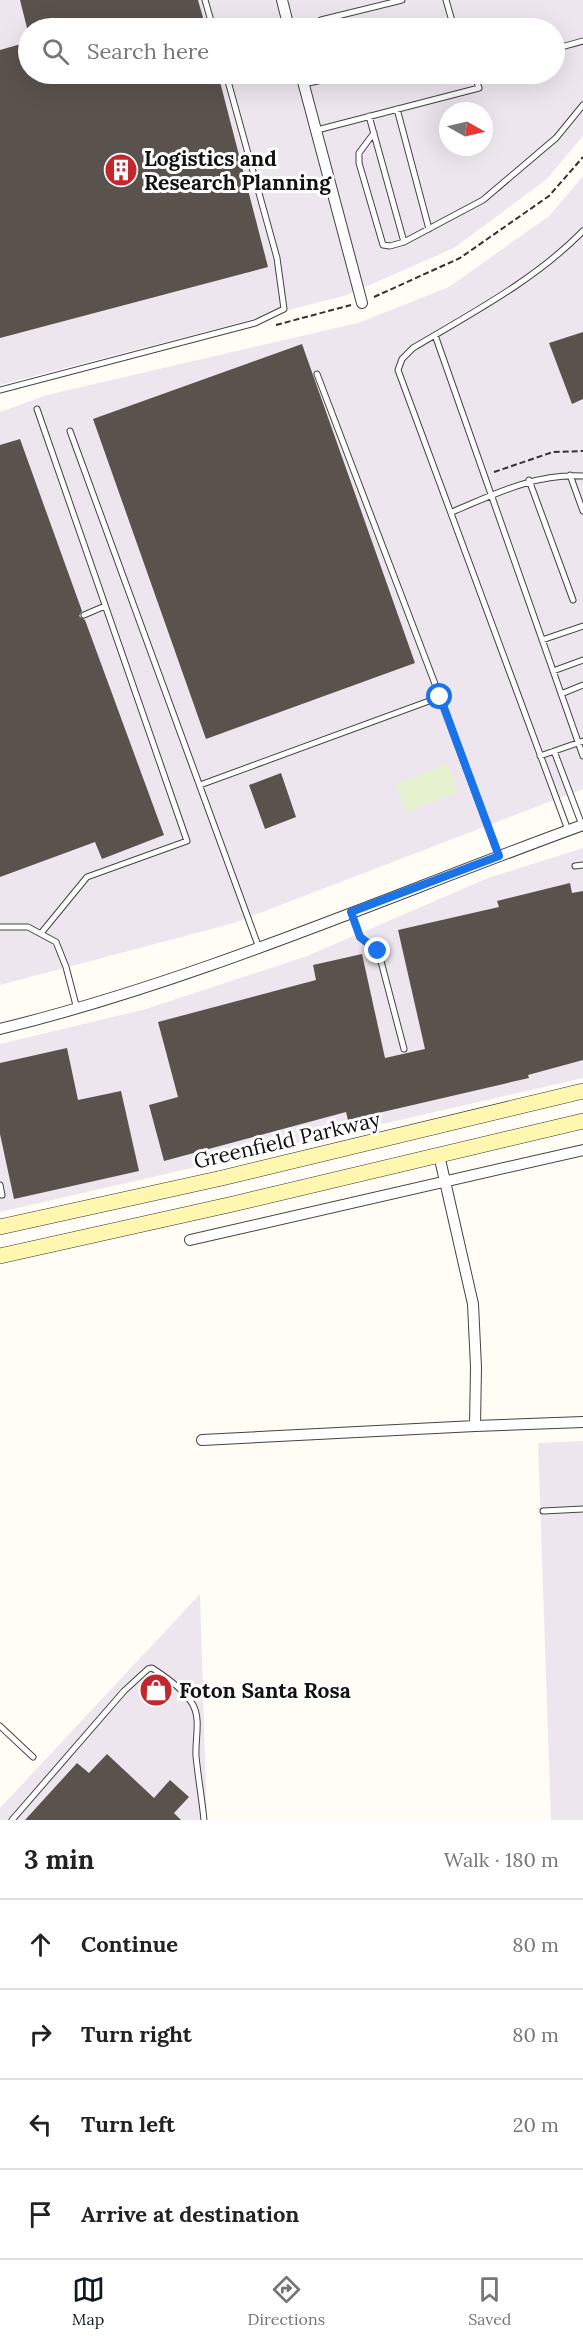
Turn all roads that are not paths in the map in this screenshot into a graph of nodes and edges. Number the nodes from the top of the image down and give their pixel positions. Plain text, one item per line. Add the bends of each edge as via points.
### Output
1 (205, 0) edge
2 (282, 0) edge
3 (402, 0) edge
4 (446, 0) edge
5 (210, 18) edge
6 (287, 18) edge
7 (333, 18) edge
8 (451, 18) edge
9 (583, 41) edge
10 (565, 47) edge
11 (229, 84) edge
12 (304, 84) edge
13 (478, 84) edge
14 (583, 105) edge
15 (397, 109) junction
16 (369, 116) junction
17 (317, 130) junction
18 (374, 133) junction
19 (429, 229) junction
20 (583, 231) edge
21 (404, 242) junction
22 (362, 303) road end
23 (435, 335) junction
24 (317, 374) dead end
25 (0, 390) edge
26 (37, 409) dead end
27 (70, 431) dead end
28 (570, 475) junction
29 (583, 476) edge
30 (529, 480) junction
31 (490, 496) junction
32 (583, 511) edge
33 (452, 512) junction
34 (573, 600) dead end
35 (105, 606) junction
36 (84, 615) dead end
37 (583, 626) edge
38 (542, 640) junction
39 (583, 660) edge
40 (553, 671) junction
41 (583, 685) edge
42 (561, 694) junction
43 (440, 697) junction
44 (581, 742) edge
45 (554, 751) junction
46 (540, 756) junction
47 (583, 756) edge
48 (200, 785) junction
49 (582, 825) edge
50 (568, 830) junction
51 (499, 856) junction
52 (583, 864) edge
53 (575, 866) dead end
54 (351, 912) junction
55 (0, 927) edge
56 (42, 932) junction
57 (259, 948) junction
58 (77, 1010) junction
59 (0, 1029) edge
60 (404, 1049) dead end
61 (583, 1091) edge
62 (583, 1121) edge
63 (583, 1150) edge
64 (439, 1155) junction
65 (446, 1182) junction
66 (0, 1185) edge
67 (2, 1195) dead end
68 (0, 1227) edge
69 (190, 1240) dead end
70 (0, 1256) edge
71 (583, 1422) edge
72 (475, 1426) junction
73 (202, 1440) dead end
74 (583, 1509) edge
75 (543, 1511) dead end
76 (0, 1726) edge
77 (33, 1757) dead end
78 (12, 1820) edge
79 (204, 1820) edge

1 - 5 lane
2 - 6 street
3 - 7 lane
4 - 8 lane
9 - 10 lane
11 - 25 lane via 277,258 284,309 255,323
12 - 17 street
13 - 15 lane via 479,88
14 - 19 lane via 556,138 513,177 483,200
15 - 16 lane
15 - 19 lane
16 - 17 lane
16 - 18 lane
17 - 22 street
18 - 21 lane
18 - 21 lane via 359,153 358,163 383,245
19 - 21 lane
20 - 23 lane via 563,251 499,297
23 - 31 lane
23 - 33 lane via 413,348 398,370
24 - 43 lane
26 - 35 lane
27 - 48 lane
28 - 29 lane
28 - 30 lane
28 - 32 lane
30 - 31 lane
30 - 34 lane
31 - 33 lane
31 - 38 lane
33 - 46 lane
35 - 36 lane
35 - 56 lane via 187,841 87,877
37 - 38 lane
38 - 40 lane
39 - 40 lane
40 - 42 lane
41 - 42 lane
42 - 44 lane
43 - 48 lane
43 - 51 lane
44 - 45 lane
44 - 47 lane
45 - 46 lane
45 - 49 lane
46 - 50 lane
48 - 57 lane
49 - 50 street
50 - 51 street
51 - 54 street
52 - 53 lane
54 - 57 street
54 - 60 lane via 360,937 378,951
55 - 56 lane via 28,927
56 - 58 lane via 56,942
57 - 58 street
58 - 59 street
61 - 68 main road, Greenfield Parkway
62 - 64 main road
63 - 65 street
64 - 65 street
64 - 70 main road
65 - 69 street
65 - 72 street via 473,1304
66 - 67 lane
71 - 72 street
72 - 73 street
74 - 75 lane
76 - 77 lane
78 - 79 lane via 124,1691 152,1668 177,1686 193,1705

